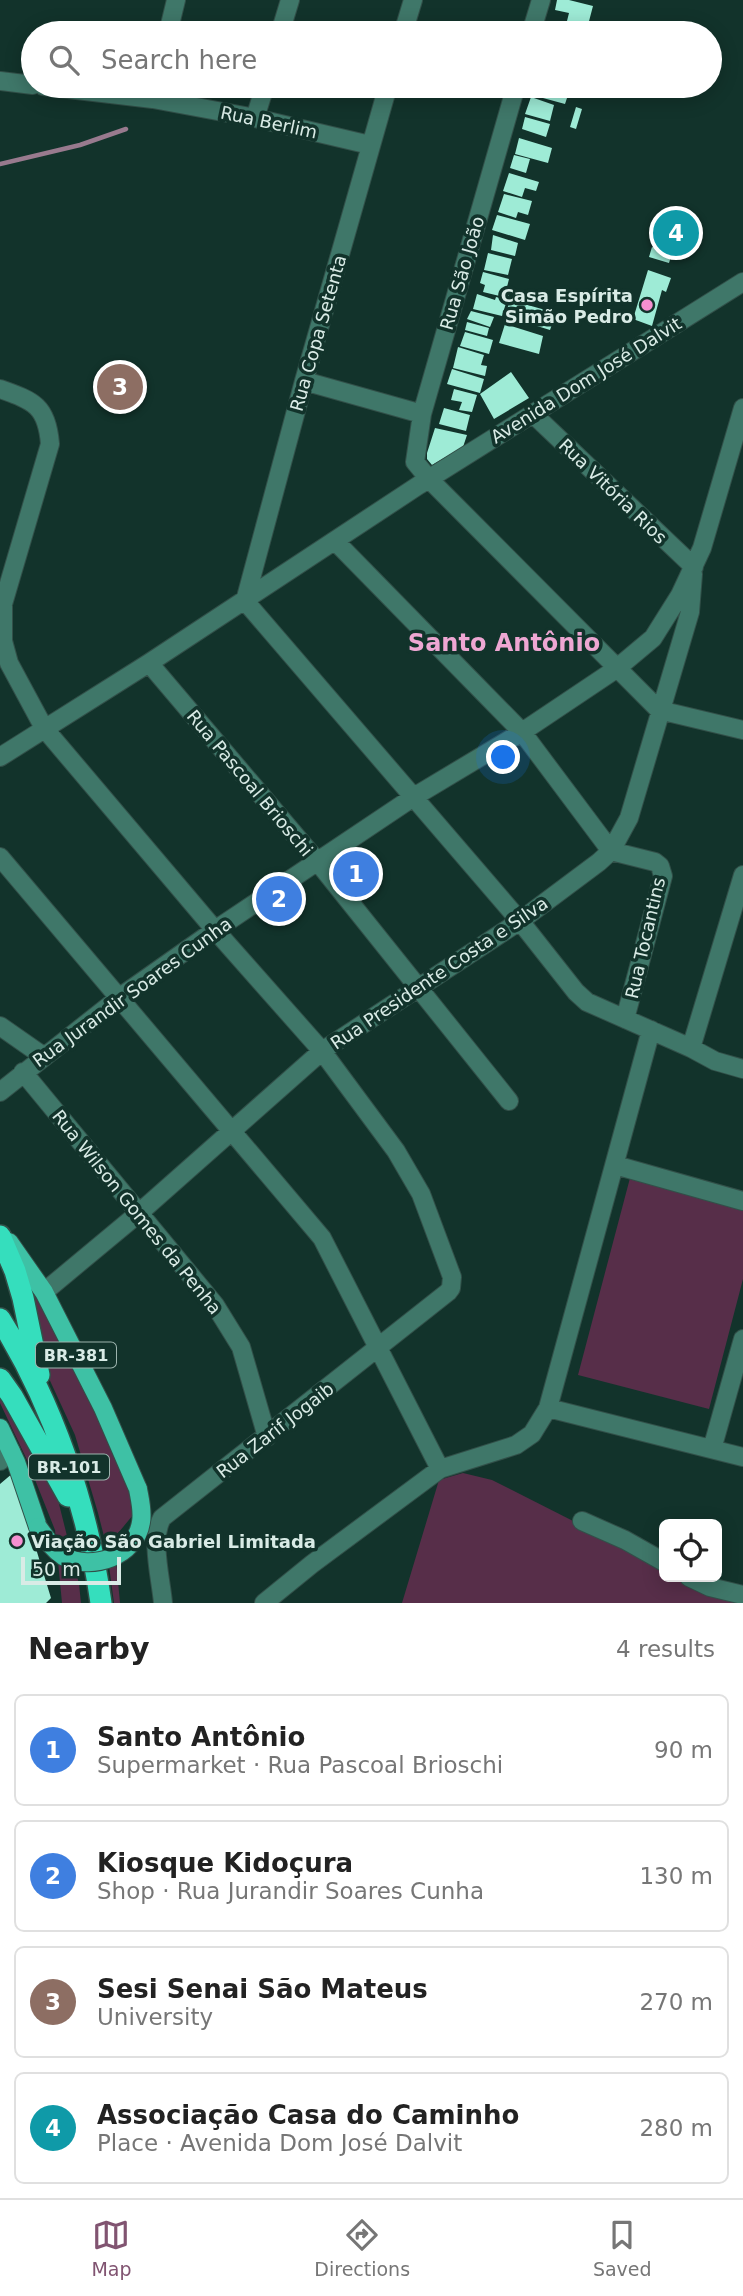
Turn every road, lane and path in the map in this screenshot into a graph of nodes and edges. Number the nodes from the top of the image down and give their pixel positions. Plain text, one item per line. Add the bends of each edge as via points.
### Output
1 (176, 0) edge
2 (290, 0) edge
3 (413, 0) edge
4 (541, 0) edge
5 (171, 21) edge
6 (284, 21) edge
7 (407, 21) edge
8 (535, 21) edge
9 (0, 81) edge
10 (21, 84) edge
11 (178, 98) edge
12 (262, 98) edge
13 (384, 98) edge
14 (513, 98) edge
15 (256, 118) junction
16 (370, 145) junction
17 (743, 282) edge
18 (304, 381) junction
19 (0, 389) edge
20 (743, 408) edge
21 (422, 414) junction
22 (533, 414) junction
23 (429, 479) junction
24 (335, 541) junction
25 (694, 567) junction
26 (244, 601) junction
27 (149, 663) junction
28 (616, 669) junction
29 (659, 710) junction
30 (44, 728) junction
31 (743, 730) edge
32 (522, 732) junction
33 (0, 757) edge
34 (412, 797) junction
35 (611, 851) junction
36 (0, 857) edge
37 (317, 861) junction
38 (743, 875) edge
39 (520, 921) junction
40 (215, 930) junction
41 (418, 986) junction
42 (120, 997) junction
43 (625, 1019) junction
44 (0, 1026) edge
45 (651, 1030) junction
46 (691, 1048) junction
47 (322, 1051) junction
48 (43, 1056) junction
49 (743, 1069) edge
50 (23, 1072) junction
51 (0, 1092) edge
52 (509, 1101) dead end
53 (231, 1130) junction
54 (615, 1166) junction
55 (743, 1201) edge
56 (139, 1213) junction
57 (0, 1229) edge
58 (0, 1236) edge
59 (44, 1292) junction
60 (0, 1319) edge
61 (743, 1339) edge
62 (377, 1350) junction
63 (0, 1378) edge
64 (45, 1405) junction
65 (548, 1408) junction
66 (0, 1428) edge
67 (267, 1437) junction
68 (712, 1449) junction
69 (6, 1456) edge
70 (743, 1457) edge
71 (440, 1469) junction
72 (583, 1521) dead end
73 (88, 1532) junction
74 (659, 1559) edge
75 (700, 1582) edge
76 (743, 1595) edge
77 (101, 1603) edge
78 (163, 1603) edge
79 (264, 1603) edge

1 - 5 street
2 - 6 street
3 - 7 street
4 - 8 street
9 - 10 street
11 - 15 street, Rua Berlim
12 - 15 street
13 - 16 street, Rua Copa Setenta
14 - 21 street, Rua São João
15 - 16 street, Rua Berlim
16 - 18 street, Rua Copa Setenta
17 - 22 street, Avenida Dom José Dalvit
18 - 21 street
18 - 26 street, Rua Copa Setenta
19 - 30 street via 28,399 48,424 50,444 3,604 3,641 9,663
20 - 25 street
21 - 23 street, Rua São João via 415,462
22 - 23 street, Avenida Dom José Dalvit
22 - 25 street, Rua Vitória Rios
23 - 24 street, Avenida Dom José Dalvit
23 - 28 street
24 - 26 street, Avenida Dom José Dalvit
24 - 32 street
25 - 28 street, Rua Jurandir Soares Cunha via 653,638
25 - 29 street, Rua Presidente Costa e Silva via 690,612
26 - 27 street, Avenida Dom José Dalvit
26 - 34 street
27 - 30 street, Avenida Dom José Dalvit
27 - 37 street, Rua Pascoal Brioschi
28 - 29 street
28 - 32 street, Rua Jurandir Soares Cunha
29 - 31 street
29 - 35 street, Rua Presidente Costa e Silva via 629,818
30 - 33 street, Avenida Dom José Dalvit
30 - 40 street
32 - 34 street, Rua Jurandir Soares Cunha
32 - 35 street
34 - 37 street, Rua Jurandir Soares Cunha
34 - 39 street
35 - 39 street, Rua Presidente Costa e Silva
35 - 43 street, Rua Tocantins via 655,862 663,876
36 - 42 street
37 - 40 street, Rua Jurandir Soares Cunha
37 - 41 street, Rua Pascoal Brioschi
38 - 46 street
39 - 41 street, Rua Presidente Costa e Silva
39 - 43 street via 576,992
40 - 42 street, Rua Jurandir Soares Cunha
40 - 47 street
41 - 47 street, Rua Presidente Costa e Silva
41 - 52 street, Rua Pascoal Brioschi
42 - 48 street, Rua Jurandir Soares Cunha
42 - 53 street
43 - 45 street
44 - 48 street
45 - 46 street
45 - 54 street
46 - 49 street
47 - 53 street, Rua Presidente Costa e Silva
47 - 62 street, Rua Zarif Jogaib via 396,1151 421,1194 452,1283 449,1292
48 - 50 street, Rua Jurandir Soares Cunha
50 - 51 street, Rua Jurandir Soares Cunha
50 - 56 street, Rua Wilson Gomes da Penha
53 - 56 street, Rua Presidente Costa e Silva
53 - 62 street via 329,1249
54 - 55 street
54 - 65 street
56 - 59 street, Rua Presidente Costa e Silva
56 - 67 street, Rua Wilson Gomes da Penha via 230,1327 241,1347
57 - 59 main road, BR-381
58 - 64 highway via 23,1298
59 - 69 main road, BR-381, bridge via 138,1489 141,1520 130,1545 113,1558 95,1562 77,1561 51,1547
60 - 64 highway, BR-101
61 - 68 street
62 - 67 street, Rua Zarif Jogaib
62 - 71 street
63 - 73 highway
64 - 73 highway, BR-101
65 - 68 street
65 - 71 street via 531,1434 516,1445
66 - 69 main road, BR-381
67 - 78 street, Rua Zarif Jogaib via 162,1518 156,1532
68 - 70 street
71 - 79 street
72 - 74 street
73 - 77 highway, BR-101
75 - 76 street

